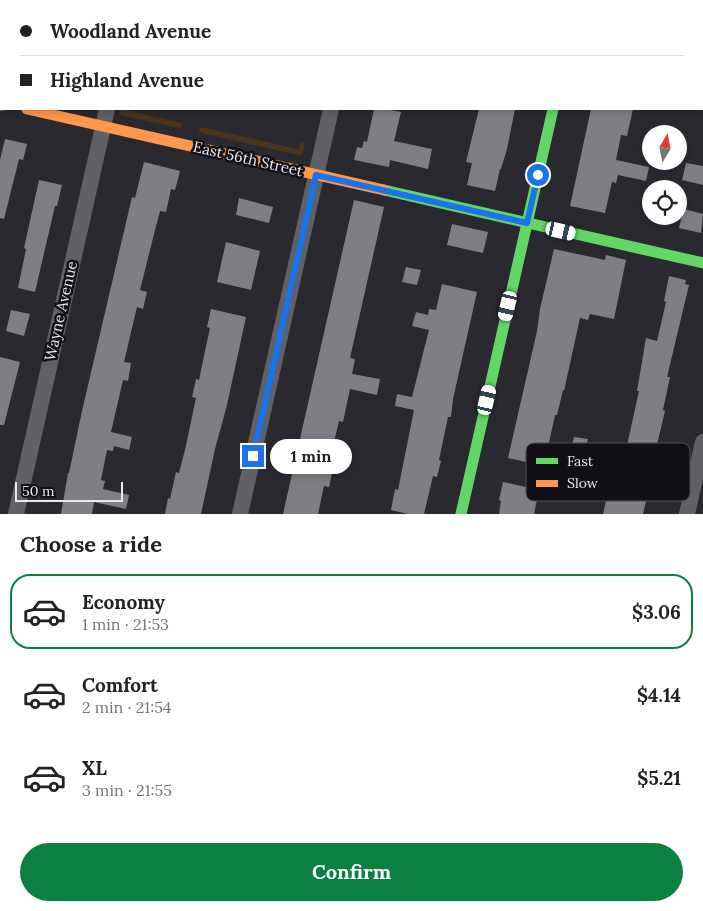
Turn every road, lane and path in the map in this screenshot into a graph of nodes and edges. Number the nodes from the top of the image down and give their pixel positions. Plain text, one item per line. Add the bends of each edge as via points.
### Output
1 (31, 110) edge
2 (107, 110) edge
3 (330, 110) edge
4 (553, 110) edge
5 (103, 126) junction
6 (316, 175) junction
7 (527, 223) junction
8 (703, 263) edge
9 (703, 442) edge
10 (690, 500) edge
11 (690, 501) edge
12 (16, 514) edge
13 (240, 514) edge
14 (461, 514) edge
15 (687, 514) edge

1 - 5 street, East 56th Street
2 - 5 street, Wayne Avenue
3 - 6 street
4 - 7 street
5 - 6 street, East 56th Street
5 - 12 street, Wayne Avenue
6 - 7 street, East 56th Street
6 - 13 street
7 - 8 street, East 56th Street
7 - 14 street
9 - 10 street
11 - 15 street

